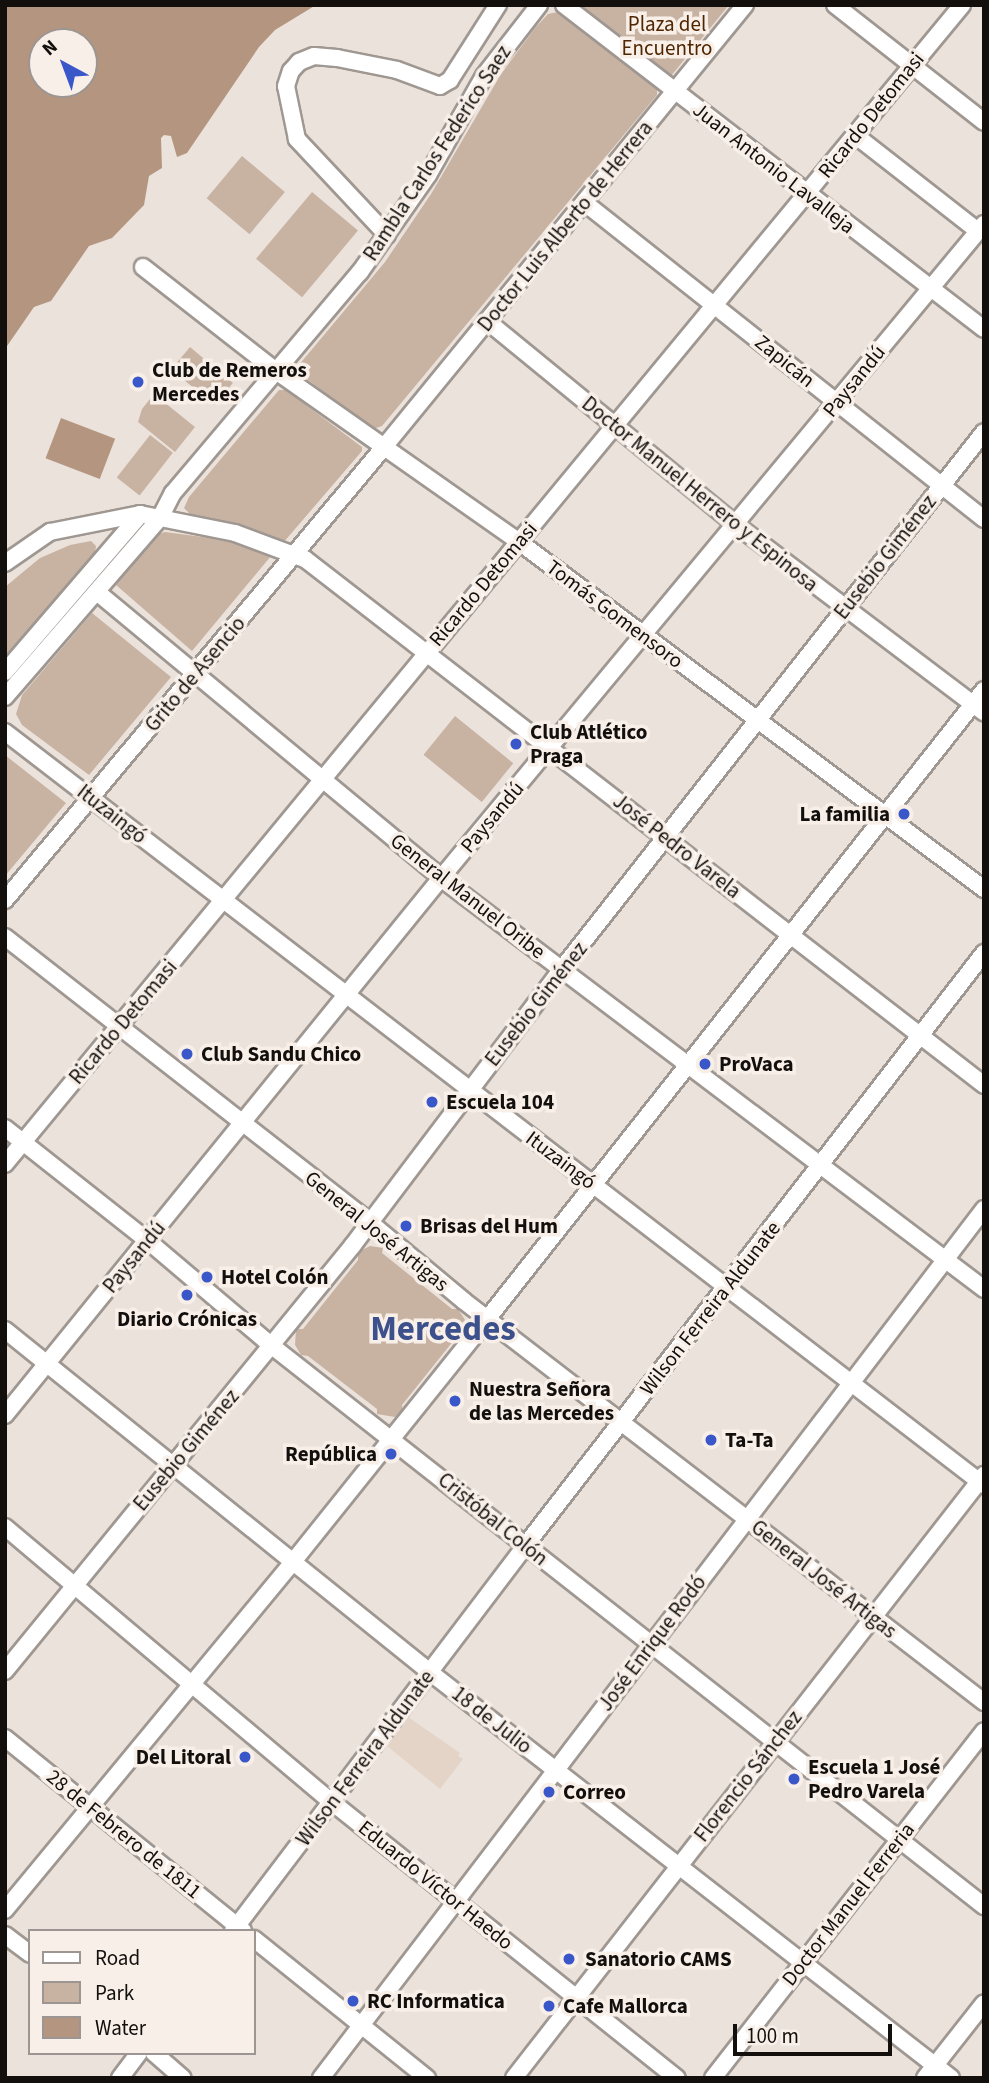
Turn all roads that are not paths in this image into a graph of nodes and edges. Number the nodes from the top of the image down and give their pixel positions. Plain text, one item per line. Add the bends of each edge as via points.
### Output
1 (498, 5) edge
2 (539, 5) edge
3 (564, 5) edge
4 (745, 5) edge
5 (835, 5) edge
6 (962, 5) edge
7 (912, 65) junction
8 (675, 91) junction
9 (984, 122) edge
10 (855, 135) junction
11 (807, 195) junction
12 (585, 203) junction
13 (981, 228) edge
14 (387, 235) junction
15 (143, 267) dead end
16 (929, 288) junction
17 (715, 305) junction
18 (487, 321) junction
19 (984, 329) edge
20 (276, 371) junction
21 (837, 403) junction
22 (615, 426) junction
23 (984, 432) edge
24 (384, 447) junction
25 (941, 486) junction
26 (173, 494) junction
27 (140, 514) junction
28 (160, 517) junction
29 (984, 519) edge
30 (735, 524) junction
31 (518, 541) junction
32 (295, 555) junction
33 (5, 563) edge
34 (97, 592) junction
35 (845, 609) junction
36 (643, 635) junction
37 (427, 652) junction
38 (5, 672) edge
39 (195, 674) junction
40 (984, 690) edge
41 (5, 697) edge
42 (978, 708) edge
43 (757, 721) junction
44 (5, 732) edge
45 (550, 747) junction
46 (323, 780) junction
47 (92, 798) junction
48 (885, 816) junction
49 (666, 838) junction
50 (441, 878) junction
51 (984, 889) edge
52 (5, 900) edge
53 (222, 901) junction
54 (790, 935) junction
55 (5, 937) edge
56 (984, 953) edge
57 (561, 970) junction
58 (347, 998) junction
59 (120, 1026) junction
60 (920, 1036) junction
61 (687, 1065) junction
62 (984, 1086) edge
63 (469, 1090) junction
64 (244, 1124) junction
65 (5, 1128) edge
66 (23, 1142) junction
67 (5, 1164) edge
68 (820, 1165) junction
69 (594, 1185) junction
70 (984, 1209) edge
71 (368, 1221) junction
72 (386, 1239) junction
73 (147, 1240) junction
74 (353, 1245) junction
75 (945, 1259) junction
76 (726, 1287) junction
77 (984, 1289) edge
78 (464, 1301) junction
79 (488, 1318) junction
80 (289, 1324) junction
81 (5, 1330) edge
82 (473, 1336) junction
83 (272, 1346) junction
84 (47, 1364) junction
85 (298, 1364) junction
86 (853, 1383) junction
87 (5, 1415) edge
88 (407, 1418) junction
89 (622, 1422) junction
90 (372, 1423) junction
91 (391, 1438) junction
92 (172, 1466) junction
93 (982, 1480) edge
94 (747, 1519) junction
95 (5, 1527) edge
96 (525, 1546) junction
97 (292, 1563) junction
98 (75, 1585) junction
99 (873, 1616) junction
100 (651, 1645) junction
101 (5, 1671) edge
102 (431, 1673) junction
103 (192, 1684) junction
104 (984, 1702) edge
105 (984, 1731) edge
106 (5, 1738) edge
107 (775, 1742) junction
108 (555, 1769) junction
109 (332, 1802) junction
110 (90, 1806) junction
111 (899, 1839) junction
112 (678, 1865) junction
113 (456, 1901) junction
114 (984, 1906) edge
115 (5, 1910) edge
116 (238, 1929) edge
117 (5, 1935) edge
118 (256, 1941) edge
119 (28, 1952) edge
120 (802, 1961) junction
121 (576, 1997) junction
122 (984, 2003) edge
123 (362, 2025) junction
124 (137, 2055) edge
125 (156, 2055) edge
126 (930, 2071) edge
127 (120, 2078) edge
128 (183, 2078) edge
129 (321, 2078) edge
130 (427, 2078) edge
131 (514, 2078) edge
132 (677, 2078) edge
133 (713, 2078) edge
134 (951, 2078) edge

1 - 14 street via 450,80 440,86 397,70 337,58 314,57 299,62 291,71 286,86 296,139
2 - 14 street, Rambla Carlos Federico Saez via 484,76 428,175
3 - 8 street, Juan Antonio Lavalleja
4 - 8 street, Doctor Luis Alberto de Herrera
5 - 7 street
6 - 7 street, Ricardo Detomasi
7 - 9 street
7 - 10 street, Ricardo Detomasi
8 - 11 street, Juan Antonio Lavalleja
8 - 12 street, Doctor Luis Alberto de Herrera
10 - 11 street, Ricardo Detomasi
10 - 13 street
11 - 16 street, Juan Antonio Lavalleja
11 - 17 street, Ricardo Detomasi
12 - 17 street, Zapicán
12 - 18 street, Doctor Luis Alberto de Herrera
13 - 16 street, Paysandú
14 - 20 street, Rambla Carlos Federico Saez
15 - 20 street, Tomás Gomensoro
16 - 19 street, Juan Antonio Lavalleja
16 - 21 street, Paysandú
17 - 21 street, Zapicán
17 - 22 street, Ricardo Detomasi
18 - 22 street, Doctor Manuel Herrero y Espinosa
18 - 24 street, Doctor Luis Alberto de Herrera
20 - 24 street, Tomás Gomensoro
20 - 26 street, Rambla Carlos Federico Saez
21 - 25 street, Zapicán
21 - 30 street, Paysandú
22 - 30 street, Doctor Manuel Herrero y Espinosa
22 - 31 street, Ricardo Detomasi
23 - 25 street, Eusebio Giménez
24 - 31 street, Tomás Gomensoro
24 - 32 street, Grito de Asencio
25 - 29 street, Zapicán
25 - 35 street, Eusebio Giménez
26 - 27 street, Rambla Carlos Federico Saez
26 - 28 street, Rambla Carlos Federico Saez
27 - 28 street, José Pedro Varela
27 - 33 street via 50,532
27 - 38 street, Rambla Carlos Federico Saez
28 - 32 street, José Pedro Varela via 235,533
28 - 34 street, Rambla Carlos Federico Saez
30 - 35 street, Doctor Manuel Herrero y Espinosa
30 - 36 street, Paysandú
31 - 36 street, Tomás Gomensoro
31 - 37 street, Ricardo Detomasi
32 - 37 street, José Pedro Varela via 321,569
32 - 39 street, Grito de Asencio
34 - 39 street, General Manuel Oribe
34 - 41 street, Rambla Carlos Federico Saez
35 - 42 street, Doctor Manuel Herrero y Espinosa
35 - 43 street, Eusebio Giménez
36 - 43 street, Tomás Gomensoro
36 - 45 street, Paysandú
37 - 45 street, José Pedro Varela
37 - 46 street, Ricardo Detomasi
39 - 46 street, General Manuel Oribe
39 - 47 street, Grito de Asencio
40 - 42 street
42 - 48 street
43 - 48 street, Tomás Gomensoro
43 - 49 street, Eusebio Giménez
44 - 47 street, Ituzaingó
45 - 49 street, José Pedro Varela
45 - 50 street, Paysandú
46 - 50 street, General Manuel Oribe
46 - 53 street, Ricardo Detomasi
47 - 52 street, Grito de Asencio
47 - 53 street, Ituzaingó
48 - 51 street, Tomás Gomensoro
48 - 54 street
49 - 54 street, José Pedro Varela
49 - 57 street, Eusebio Giménez
50 - 57 street, General Manuel Oribe
50 - 58 street, Paysandú
53 - 58 street, Ituzaingó
53 - 59 street, Ricardo Detomasi
54 - 60 street, José Pedro Varela
54 - 61 street
55 - 59 street, General José Artigas
56 - 60 street, Wilson Ferreira Aldunate
57 - 61 street, General Manuel Oribe
57 - 63 street, Eusebio Giménez
58 - 63 street, Ituzaingó
58 - 64 street, Paysandú
59 - 64 street, General José Artigas
59 - 66 street, Ricardo Detomasi
60 - 62 street, José Pedro Varela
60 - 68 street, Wilson Ferreira Aldunate
61 - 68 street, General Manuel Oribe
61 - 69 street
63 - 69 street, Ituzaingó
63 - 71 street, Eusebio Giménez
64 - 71 street, General José Artigas
64 - 73 street, Paysandú
65 - 66 street, Cristóbal Colón
66 - 67 street, Ricardo Detomasi
66 - 73 street, Cristóbal Colón
68 - 75 street, General Manuel Oribe
68 - 76 street, Wilson Ferreira Aldunate
69 - 76 street, Ituzaingó
69 - 79 street
70 - 75 street, José Enrique Rodó
71 - 72 street, General José Artigas
71 - 74 street, Eusebio Giménez
72 - 74 street via 362,1239
72 - 78 street, General José Artigas
73 - 83 street, Cristóbal Colón
73 - 84 street, Paysandú
74 - 80 street, Eusebio Giménez
75 - 77 street, General Manuel Oribe
75 - 86 street, José Enrique Rodó
76 - 86 street, Ituzaingó
76 - 89 street, Wilson Ferreira Aldunate
78 - 79 street, General José Artigas
78 - 82 street via 472,1316
79 - 82 street
79 - 89 street, General José Artigas
80 - 83 street, Eusebio Giménez
80 - 85 street via 290,1346
81 - 84 street, 18 de Julio
82 - 88 street
83 - 85 street, Cristóbal Colón
83 - 92 street, Eusebio Giménez
84 - 87 street, Paysandú
84 - 92 street, 18 de Julio
85 - 90 street, Cristóbal Colón
86 - 93 street, Ituzaingó
86 - 94 street, José Enrique Rodó
88 - 90 street
88 - 91 street
89 - 94 street, General José Artigas
89 - 96 street, Wilson Ferreira Aldunate
90 - 91 street, Cristóbal Colón
91 - 96 street, Cristóbal Colón
91 - 97 street
92 - 97 street, 18 de Julio
92 - 98 street, Eusebio Giménez
93 - 99 street, Florencio Sánchez
94 - 99 street, General José Artigas
94 - 100 street, José Enrique Rodó
95 - 98 street, Eduardo Víctor Haedo
96 - 100 street, Cristóbal Colón
96 - 102 street, Wilson Ferreira Aldunate
97 - 102 street, 18 de Julio
97 - 103 street
98 - 101 street, Eusebio Giménez
98 - 103 street, Eduardo Víctor Haedo
99 - 104 street, General José Artigas
99 - 107 street, Florencio Sánchez
100 - 107 street, Cristóbal Colón
100 - 108 street, José Enrique Rodó
102 - 108 street, 18 de Julio
102 - 109 street, Wilson Ferreira Aldunate
103 - 109 street, Eduardo Víctor Haedo
103 - 110 street
105 - 111 street, Doctor Manuel Ferreria
106 - 110 street, 28 de Febrero de 1811
107 - 111 street, Cristóbal Colón
107 - 112 street, Florencio Sánchez
108 - 112 street, 18 de Julio
108 - 113 street, José Enrique Rodó
109 - 113 street, Eduardo Víctor Haedo
109 - 116 street, Wilson Ferreira Aldunate
110 - 115 street
110 - 116 street, 28 de Febrero de 1811
111 - 114 street, Cristóbal Colón
111 - 120 street, Doctor Manuel Ferreria
112 - 120 street, 18 de Julio
112 - 121 street, Florencio Sánchez
113 - 121 street, Eduardo Víctor Haedo
113 - 123 street, José Enrique Rodó
117 - 119 street
118 - 123 street
120 - 126 street, 18 de Julio
120 - 133 street, Doctor Manuel Ferreria
121 - 131 street, Florencio Sánchez
121 - 132 street, Eduardo Víctor Haedo
122 - 126 street
123 - 129 street, José Enrique Rodó
123 - 130 street
124 - 127 street
125 - 128 street
126 - 134 street, 18 de Julio

